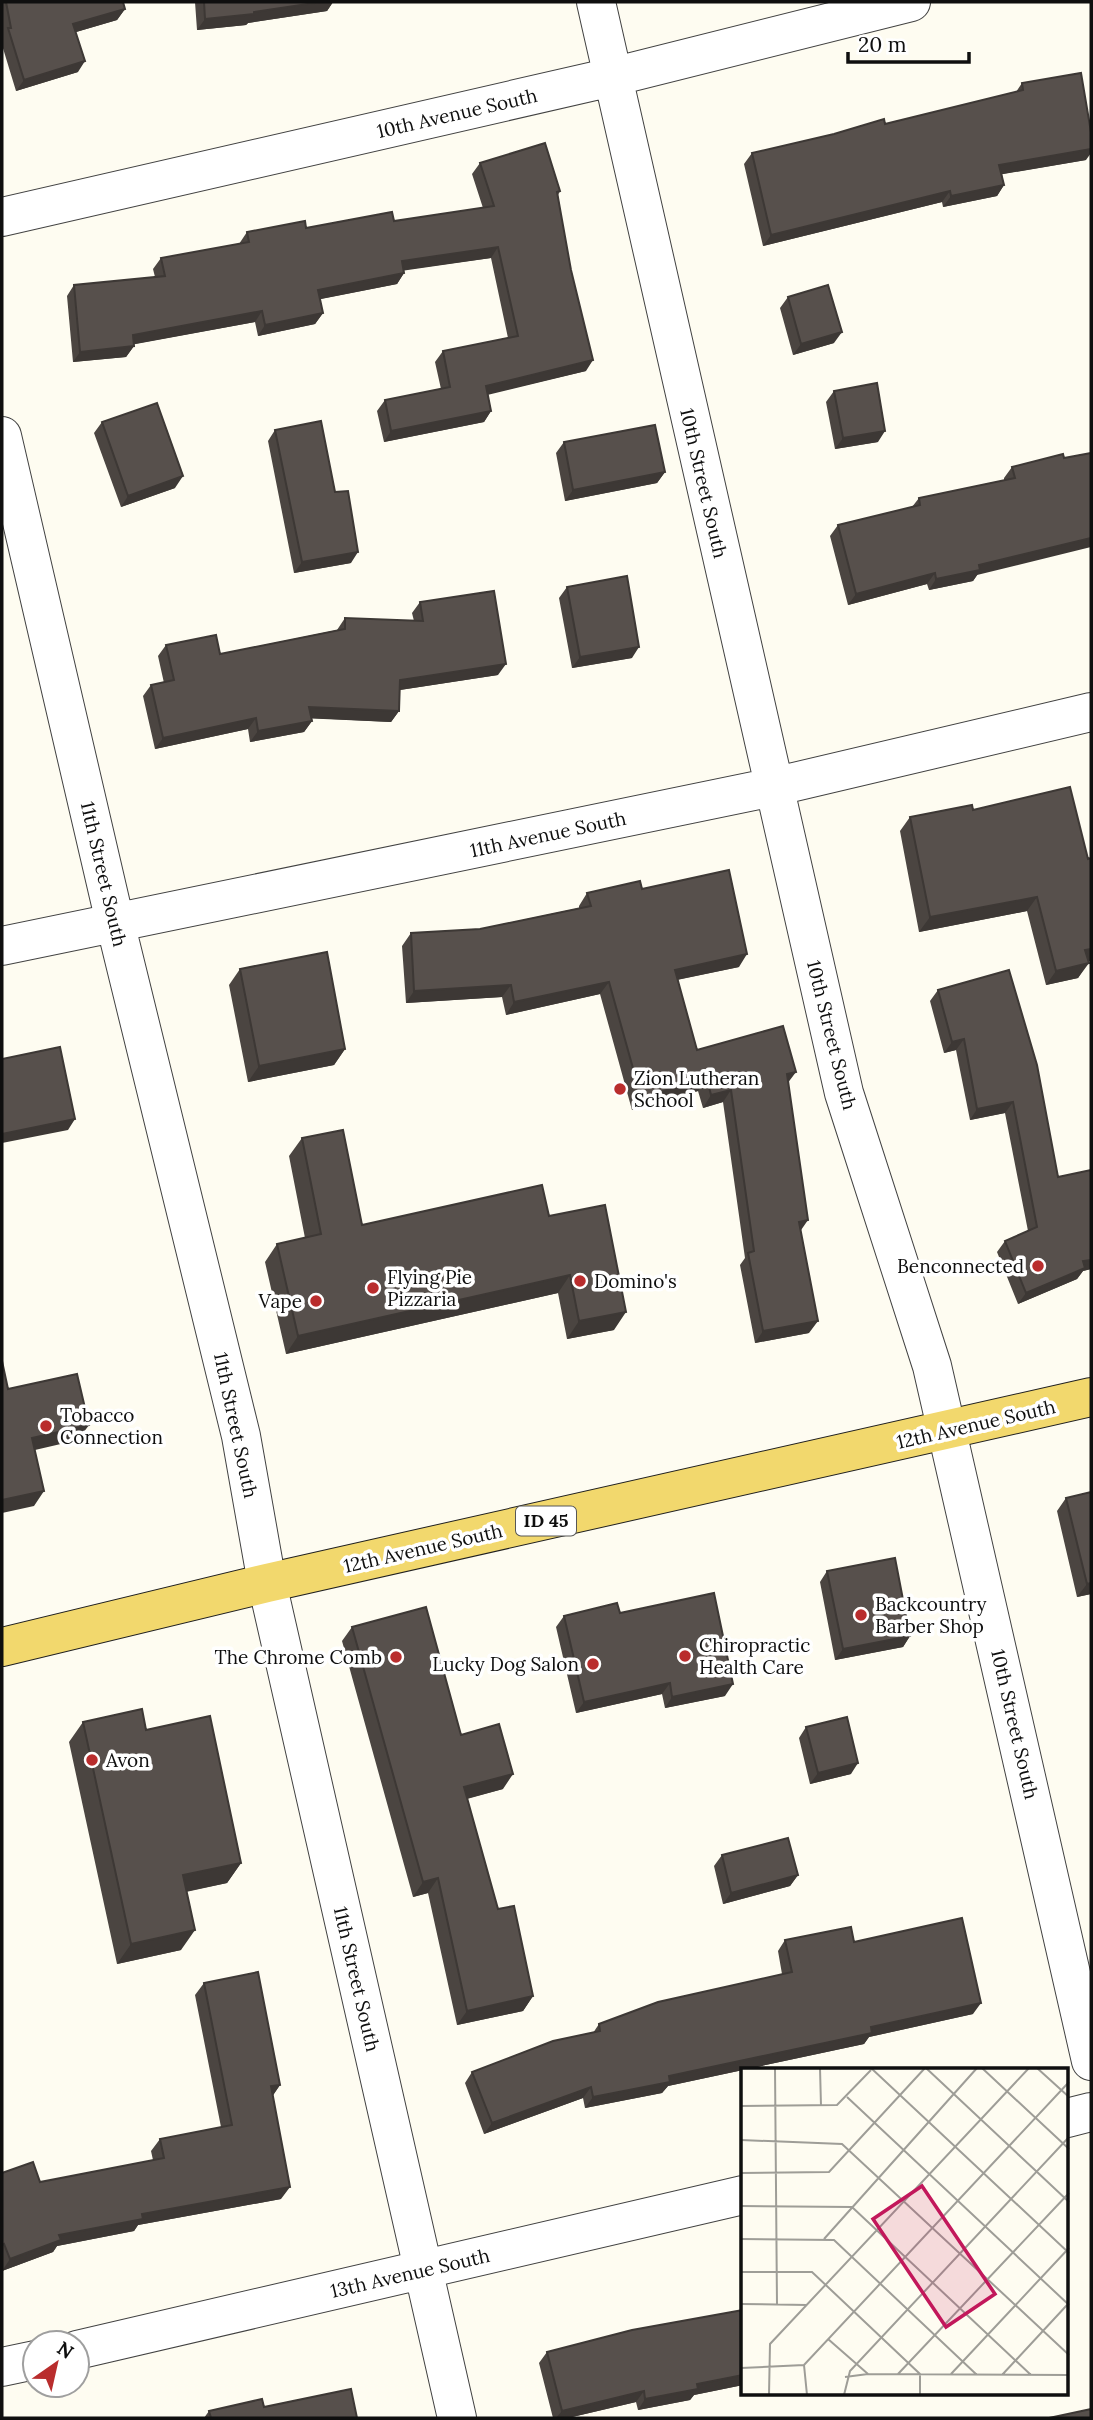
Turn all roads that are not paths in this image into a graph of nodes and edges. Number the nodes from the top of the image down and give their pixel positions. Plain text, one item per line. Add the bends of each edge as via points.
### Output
1 (596, 2) edge
2 (911, 2) edge
3 (612, 77) junction
4 (2, 217) edge
5 (2, 436) edge
6 (1091, 712) edge
7 (774, 787) junction
8 (115, 922) junction
9 (2, 946) edge
10 (1091, 1397) edge
11 (949, 1430) junction
12 (267, 1583) junction
13 (2, 1647) edge
14 (1091, 2061) edge
15 (1091, 2112) edge
16 (1068, 2118) edge
17 (741, 2194) edge
18 (423, 2270) junction
19 (91, 2347) edge
20 (21, 2363) edge
21 (2, 2367) edge
22 (457, 2418) edge

1 - 3 street, 10th Street South
2 - 3 street, 10th Avenue South
3 - 4 street, 10th Avenue South
3 - 7 street, 10th Street South
5 - 8 street, 11th Street South
6 - 7 street, 11th Avenue South
7 - 8 street, 11th Avenue South
7 - 11 street, 10th Street South via 844,1093
8 - 9 street, 11th Avenue South
8 - 12 street, 11th Street South via 241,1436
10 - 11 main road, 12th Avenue South / ID 45
11 - 12 main road, 12th Avenue South / ID 45
11 - 14 street, 10th Street South
12 - 13 main road, 12th Avenue South / ID 45
12 - 18 street, 11th Street South
15 - 16 street
17 - 18 street, 13th Avenue South
18 - 19 street, 13th Avenue South
18 - 22 street, 11th Street South
20 - 21 street

